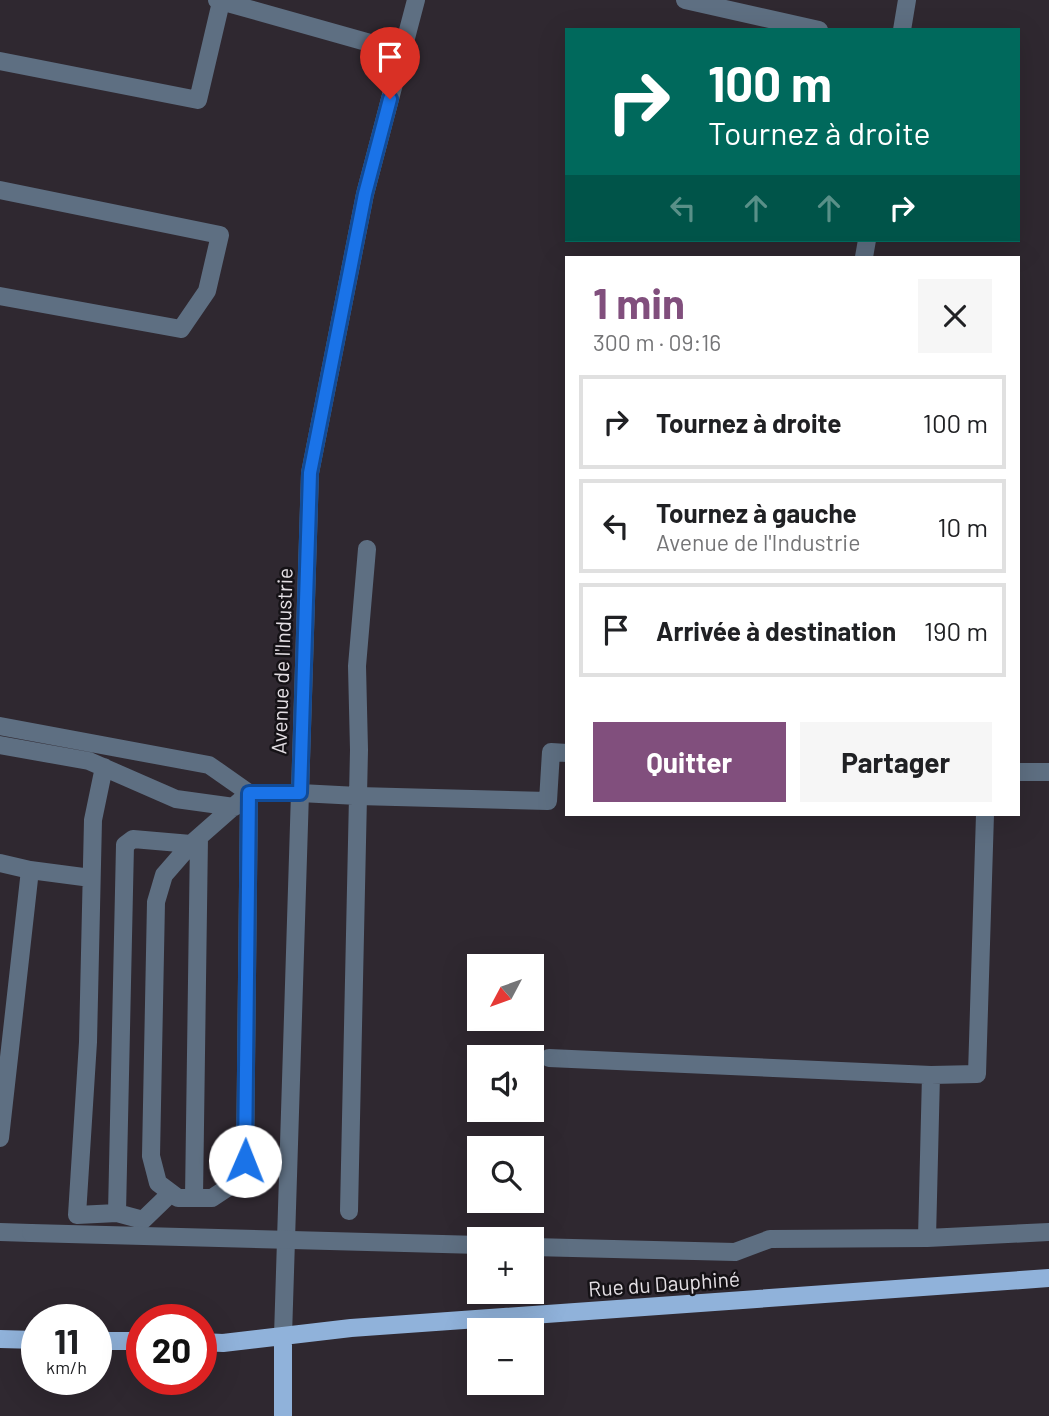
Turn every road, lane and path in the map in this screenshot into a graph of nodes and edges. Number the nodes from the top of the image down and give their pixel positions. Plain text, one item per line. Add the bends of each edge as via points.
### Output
1 (416, 0) edge
2 (685, 0) edge
3 (907, 0) edge
4 (219, 1) edge
5 (810, 28) edge
6 (902, 28) edge
7 (402, 52) junction
8 (0, 61) edge
9 (0, 190) edge
10 (0, 296) edge
11 (367, 550) dead end
12 (0, 726) edge
13 (0, 745) edge
14 (565, 752) edge
15 (104, 767) junction
16 (1020, 772) edge
17 (1049, 772) edge
18 (249, 793) junction
19 (300, 793) junction
20 (358, 796) junction
21 (234, 807) junction
22 (985, 816) edge
23 (195, 841) junction
24 (0, 863) edge
25 (30, 870) junction
26 (91, 878) junction
27 (7, 1018) edge
28 (549, 1058) dead end
29 (931, 1075) junction
30 (0, 1138) edge
31 (171, 1194) junction
32 (194, 1198) junction
33 (349, 1211) dead end
34 (117, 1213) junction
35 (0, 1232) edge
36 (1049, 1232) edge
37 (927, 1238) junction
38 (467, 1245) edge
39 (544, 1247) edge
40 (1049, 1278) edge
41 (283, 1336) junction
42 (0, 1339) edge
43 (21, 1339) edge
44 (217, 1343) edge
45 (283, 1416) edge

1 - 7 street, Avenue de l'Industrie
2 - 5 street
3 - 6 street
4 - 7 street
4 - 8 street via 198,100
7 - 19 street, Avenue de l'Industrie via 365,194 310,473
9 - 10 street via 220,236 207,291 181,329
11 - 20 street via 357,666
12 - 18 street via 209,765
13 - 15 street
14 - 20 street via 551,752 548,801
15 - 21 street via 176,799
15 - 26 street via 93,820
16 - 17 street
18 - 19 street
18 - 21 street
18 - 32 street via 245,1161 233,1185 212,1198
19 - 20 street
19 - 41 street, Avenue de l'Industrie
20 - 33 street
21 - 23 street
22 - 29 street via 977,1074
23 - 31 street via 164,875 156,902 151,1156 158,1183
23 - 32 street
23 - 34 street via 133,839 125,845
24 - 25 street
25 - 26 street
25 - 27 street
26 - 34 street via 88,1042 77,1216
27 - 30 street
28 - 29 street
29 - 37 street
31 - 32 street
31 - 34 street via 143,1220
35 - 38 street, bridge
36 - 37 street
37 - 39 street via 770,1239 735,1252
40 - 41 main road, Rue du Dauphiné via 365,1326
41 - 44 main road, Rue du Dauphiné
41 - 45 main road
42 - 43 main road

